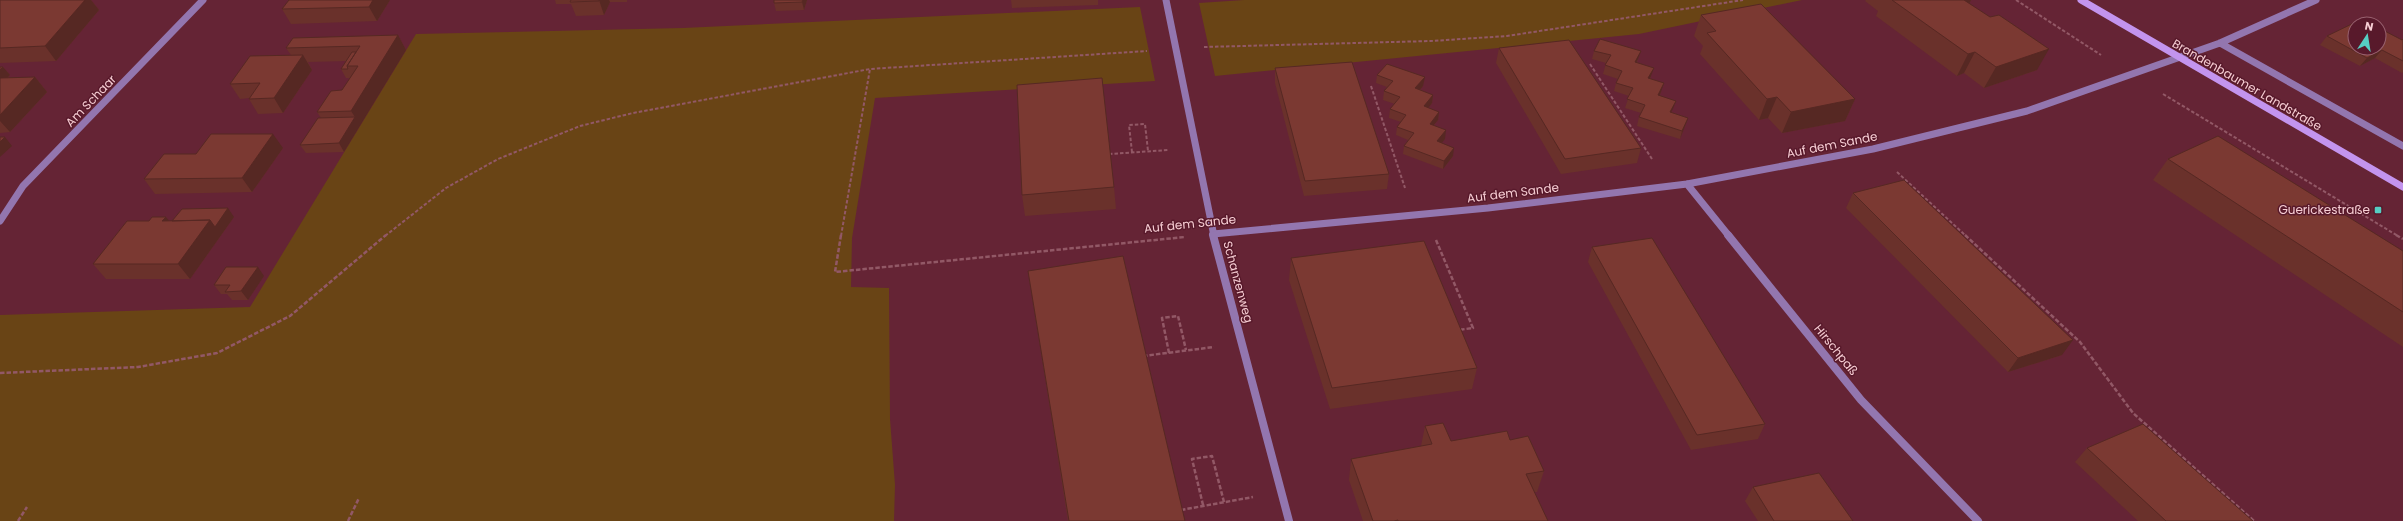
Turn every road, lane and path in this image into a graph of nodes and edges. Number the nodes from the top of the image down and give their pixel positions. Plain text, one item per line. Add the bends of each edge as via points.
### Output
1 (203, 0) edge
2 (1166, 0) edge
3 (1743, 0) edge
4 (2016, 0) edge
5 (2081, 0) edge
6 (2316, 0) edge
7 (2220, 43) junction
8 (1177, 49) junction
9 (2178, 57) junction
10 (1590, 64) dead end
11 (870, 69) junction
12 (2131, 74) junction
13 (1371, 86) dead end
14 (2403, 146) edge
15 (1873, 150) junction
16 (1132, 152) junction
17 (1109, 154) edge
18 (1687, 184) junction
19 (1670, 186) junction
20 (2403, 187) edge
21 (1424, 214) junction
22 (1414, 215) junction
23 (0, 221) edge
24 (1213, 234) junction
25 (2403, 239) edge
26 (1455, 330) edge
27 (1169, 353) junction
28 (1143, 356) edge
29 (0, 373) edge
30 (359, 498) dead end
31 (1203, 506) junction
32 (27, 507) dead end
33 (1178, 510) edge
34 (18, 521) edge
35 (348, 521) edge
36 (1289, 521) edge
37 (1978, 521) edge
38 (2254, 521) edge

1 - 23 street, Am Schaar via 23,186
2 - 8 street, Schanzenweg
3 - 8 path via 1471,40 1291,42
4 - 12 path
5 - 9 main road, Brandenbaumer Landstraße
6 - 7 street
7 - 9 street
7 - 14 street, Brandenbaumer Landstraße
8 - 11 path
8 - 24 street, Schanzenweg
9 - 12 street, Auf dem Sande
9 - 20 main road, Brandenbaumer Landstraße
10 - 19 path
11 - 24 path, Auf dem Sande via 835,272
11 - 29 path via 633,113 545,138 498,159 446,188 414,211 290,316 217,353 138,367
12 - 15 street, Auf dem Sande via 2027,111
12 - 25 path
13 - 22 path
15 - 18 street, Auf dem Sande
15 - 38 path via 2080,342 2133,414
16 - 16 path via 1148,151 1145,124 1129,125
16 - 17 path
18 - 19 street, Auf dem Sande
18 - 37 street, Hirschpaß via 1861,400
19 - 21 street, Auf dem Sande
21 - 22 street, Auf dem Sande
21 - 26 path via 1474,328
22 - 24 street, Auf dem Sande
24 - 36 street, Schanzenweg
27 - 27 path via 1186,350 1178,316 1162,318
27 - 28 path
30 - 35 path
31 - 31 path via 1224,502 1212,456 1192,459
31 - 33 path
32 - 34 path

